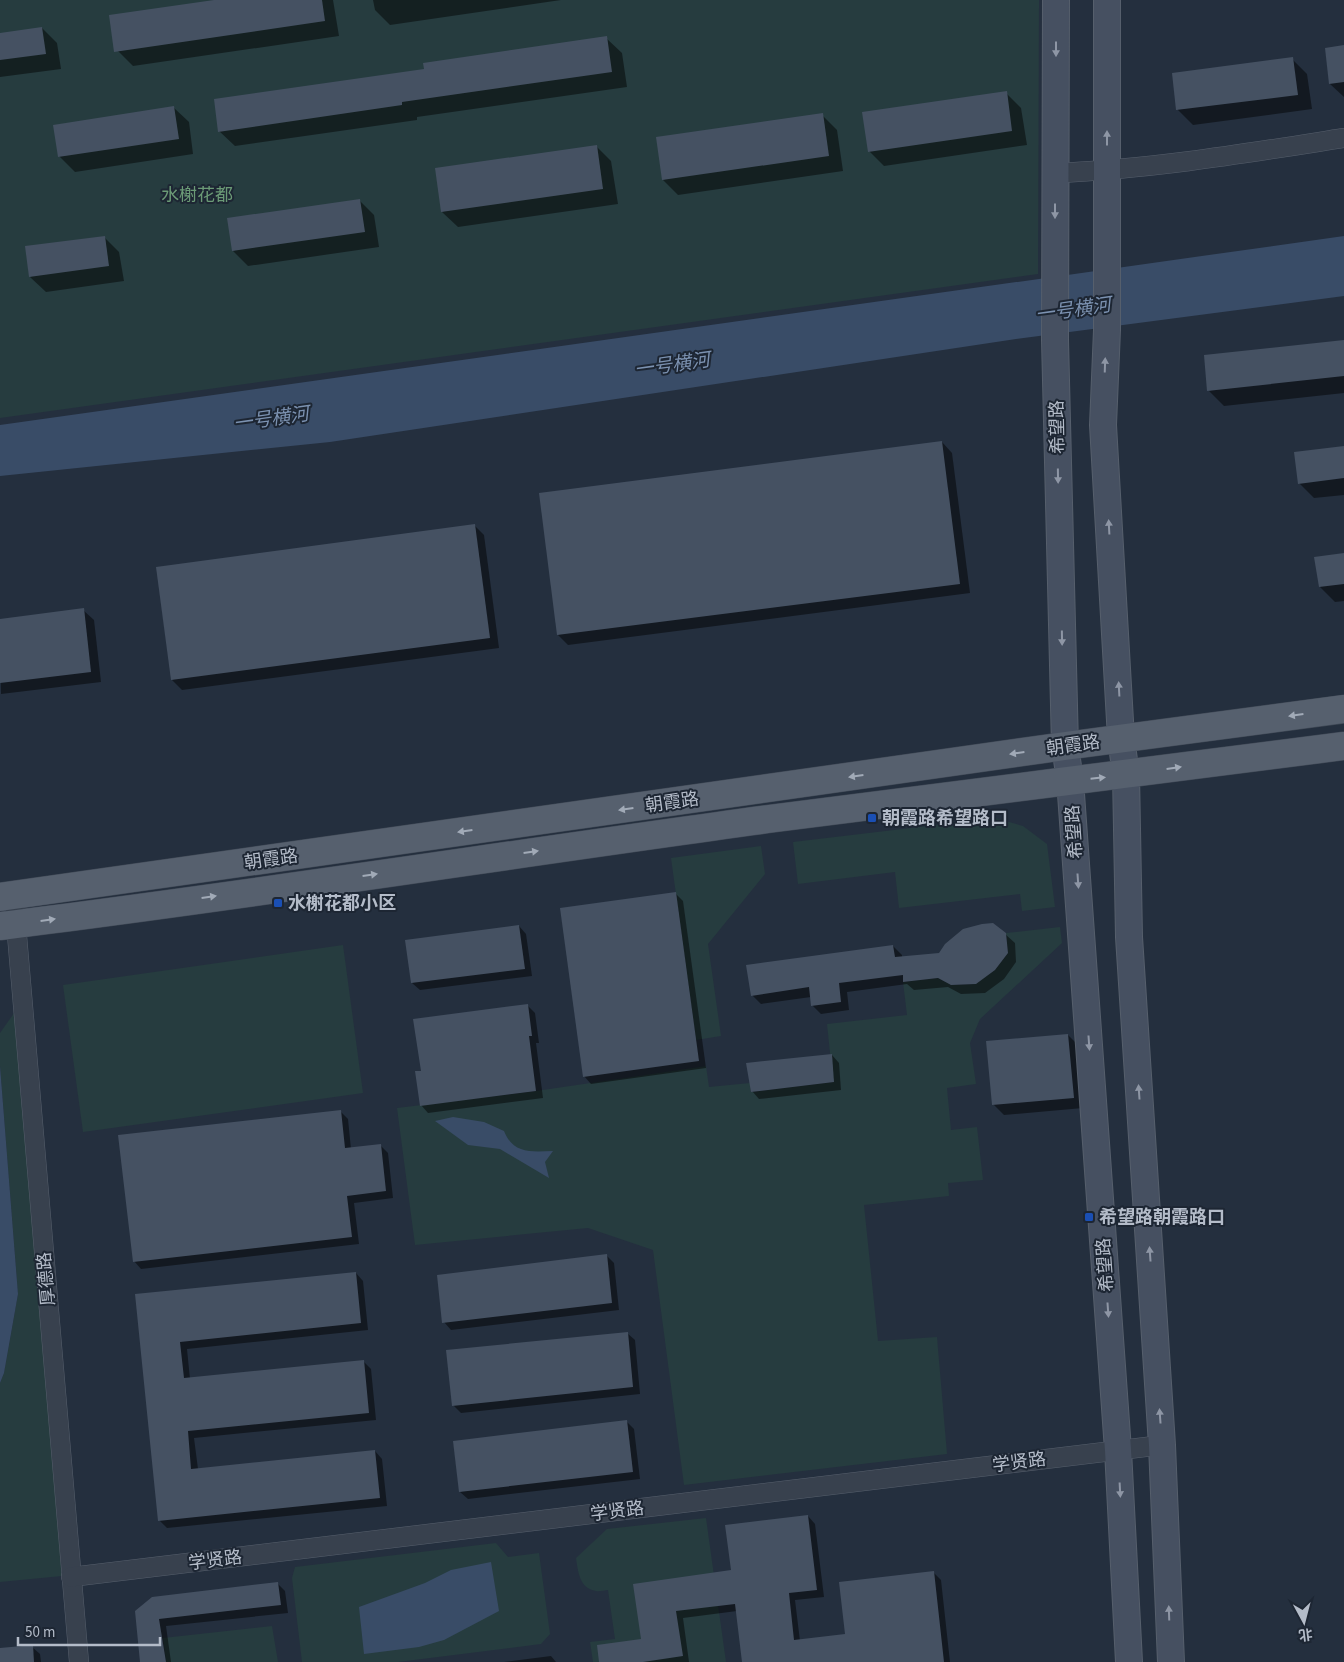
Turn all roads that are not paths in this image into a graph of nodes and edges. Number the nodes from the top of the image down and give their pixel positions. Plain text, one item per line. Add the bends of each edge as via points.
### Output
1 (1056, 0) edge
2 (1107, 0) edge
3 (1344, 138) edge
4 (1107, 171) junction
5 (1055, 173) junction
6 (1344, 709) edge
7 (1121, 738) junction
8 (1065, 746) junction
9 (1344, 746) edge
10 (1126, 775) junction
11 (1070, 780) junction
12 (7, 896) edge
13 (8, 926) edge
14 (1162, 1445) junction
15 (1118, 1450) junction
16 (71, 1577) junction
17 (79, 1662) edge
18 (1129, 1662) edge
19 (1171, 1662) edge

1 -> 5 main road, 希望路
4 -> 2 main road
3 - 4 street
4 - 5 street
7 -> 4 main road via 1103,425 1107,330
5 -> 8 main road, 希望路 via 1055,340
6 -> 7 main road, 朝霞路
7 - 8 main road, 朝霞路
7 - 10 main road
8 - 11 main road, 希望路
8 -> 12 main road, 朝霞路
10 -> 9 main road, 朝霞路
11 -> 10 main road, 朝霞路
14 -> 10 main road via 1129,937
13 -> 11 main road, 朝霞路 via 766,819
11 -> 15 main road, 希望路
12 - 13 street, 厚德路
13 - 16 street, 厚德路
14 - 15 street, 学贤路
19 -> 14 main road
15 - 16 street, 学贤路
15 -> 18 main road, 希望路
16 - 17 street, 厚德路

